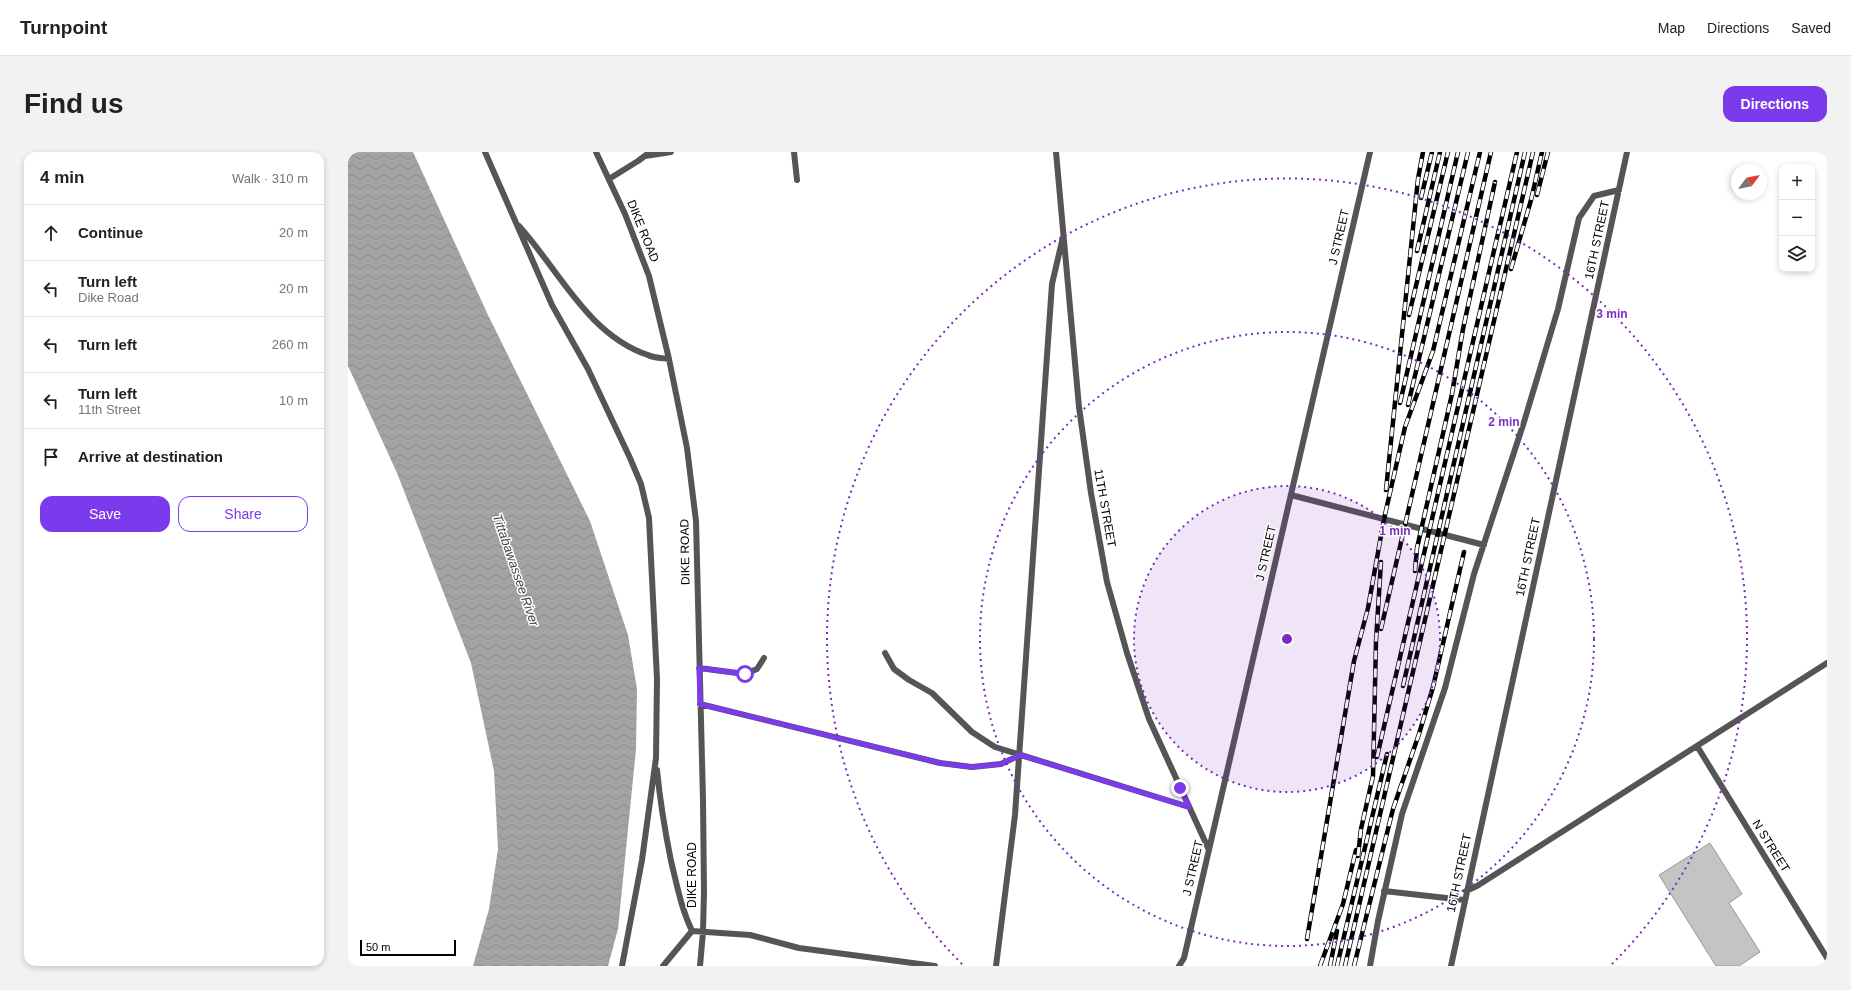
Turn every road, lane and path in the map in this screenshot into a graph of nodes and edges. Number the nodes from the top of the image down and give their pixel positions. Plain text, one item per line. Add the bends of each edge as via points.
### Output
1 (485, 152) edge
2 (596, 152) edge
3 (650, 152) edge
4 (671, 152) edge
5 (794, 152) edge
6 (1056, 152) edge
7 (1370, 152) edge
8 (1627, 152) edge
9 (644, 156) junction
10 (609, 179) junction
11 (797, 180) dead end
12 (1619, 190) junction
13 (515, 222) junction
14 (1063, 237) junction
15 (669, 359) junction
16 (1291, 495) junction
17 (1484, 545) junction
18 (885, 653) dead end
19 (764, 658) dead end
20 (1827, 663) edge
21 (699, 668) junction
22 (700, 704) junction
23 (1697, 746) junction
24 (1020, 755) junction
25 (656, 758) junction
26 (1189, 807) junction
27 (1209, 850) junction
28 (1384, 891) junction
29 (1466, 891) junction
30 (1464, 900) junction
31 (692, 931) junction
32 (703, 932) junction
33 (1184, 958) junction
34 (1827, 958) edge
35 (622, 966) edge
36 (663, 966) edge
37 (700, 966) edge
38 (935, 966) edge
39 (996, 966) edge
40 (1179, 966) edge
41 (1185, 966) edge
42 (1370, 966) edge
43 (1451, 966) edge

1 - 13 lane
2 - 10 lane, DIKE ROAD
3 - 9 lane
4 - 9 lane
5 - 11 lane
6 - 14 lane, 11TH STREET
7 - 16 lane, J STREET
8 - 12 lane, 16TH STREET
9 - 10 lane
10 - 15 lane, DIKE ROAD via 649,276
12 - 17 lane via 1594,196 1579,218 1558,309
12 - 29 lane, 16TH STREET
13 - 15 lane via 599,324 632,349 650,356
13 - 25 lane via 552,305 588,369 641,484 649,518 654,588
14 - 24 lane via 1052,284
14 - 26 lane, 11TH STREET via 1078,407 1090,493 1107,582 1149,719
15 - 21 lane, DIKE ROAD via 687,448 696,521
16 - 17 lane
16 - 27 lane, J STREET
17 - 28 lane via 1474,574 1446,688 1402,814
18 - 24 lane via 894,669 932,693 972,732 996,747
19 - 21 lane via 757,669 745,674
20 - 23 lane
21 - 22 lane, DIKE ROAD
22 - 24 lane via 940,763 972,767 1001,764
22 - 32 lane, DIKE ROAD
23 - 29 lane
23 - 34 lane, N STREET
24 - 26 lane
24 - 39 lane
25 - 31 lane via 664,827 684,913
25 - 35 lane via 642,860
26 - 27 lane, 11TH STREET
27 - 33 lane, J STREET
28 - 30 lane
28 - 42 lane
29 - 30 lane, 16TH STREET
30 - 43 lane, 16TH STREET
31 - 32 lane
31 - 36 lane
32 - 37 lane, DIKE ROAD
32 - 38 lane via 750,935 799,948
33 - 40 lane, J STREET
33 - 41 lane, J STREET

